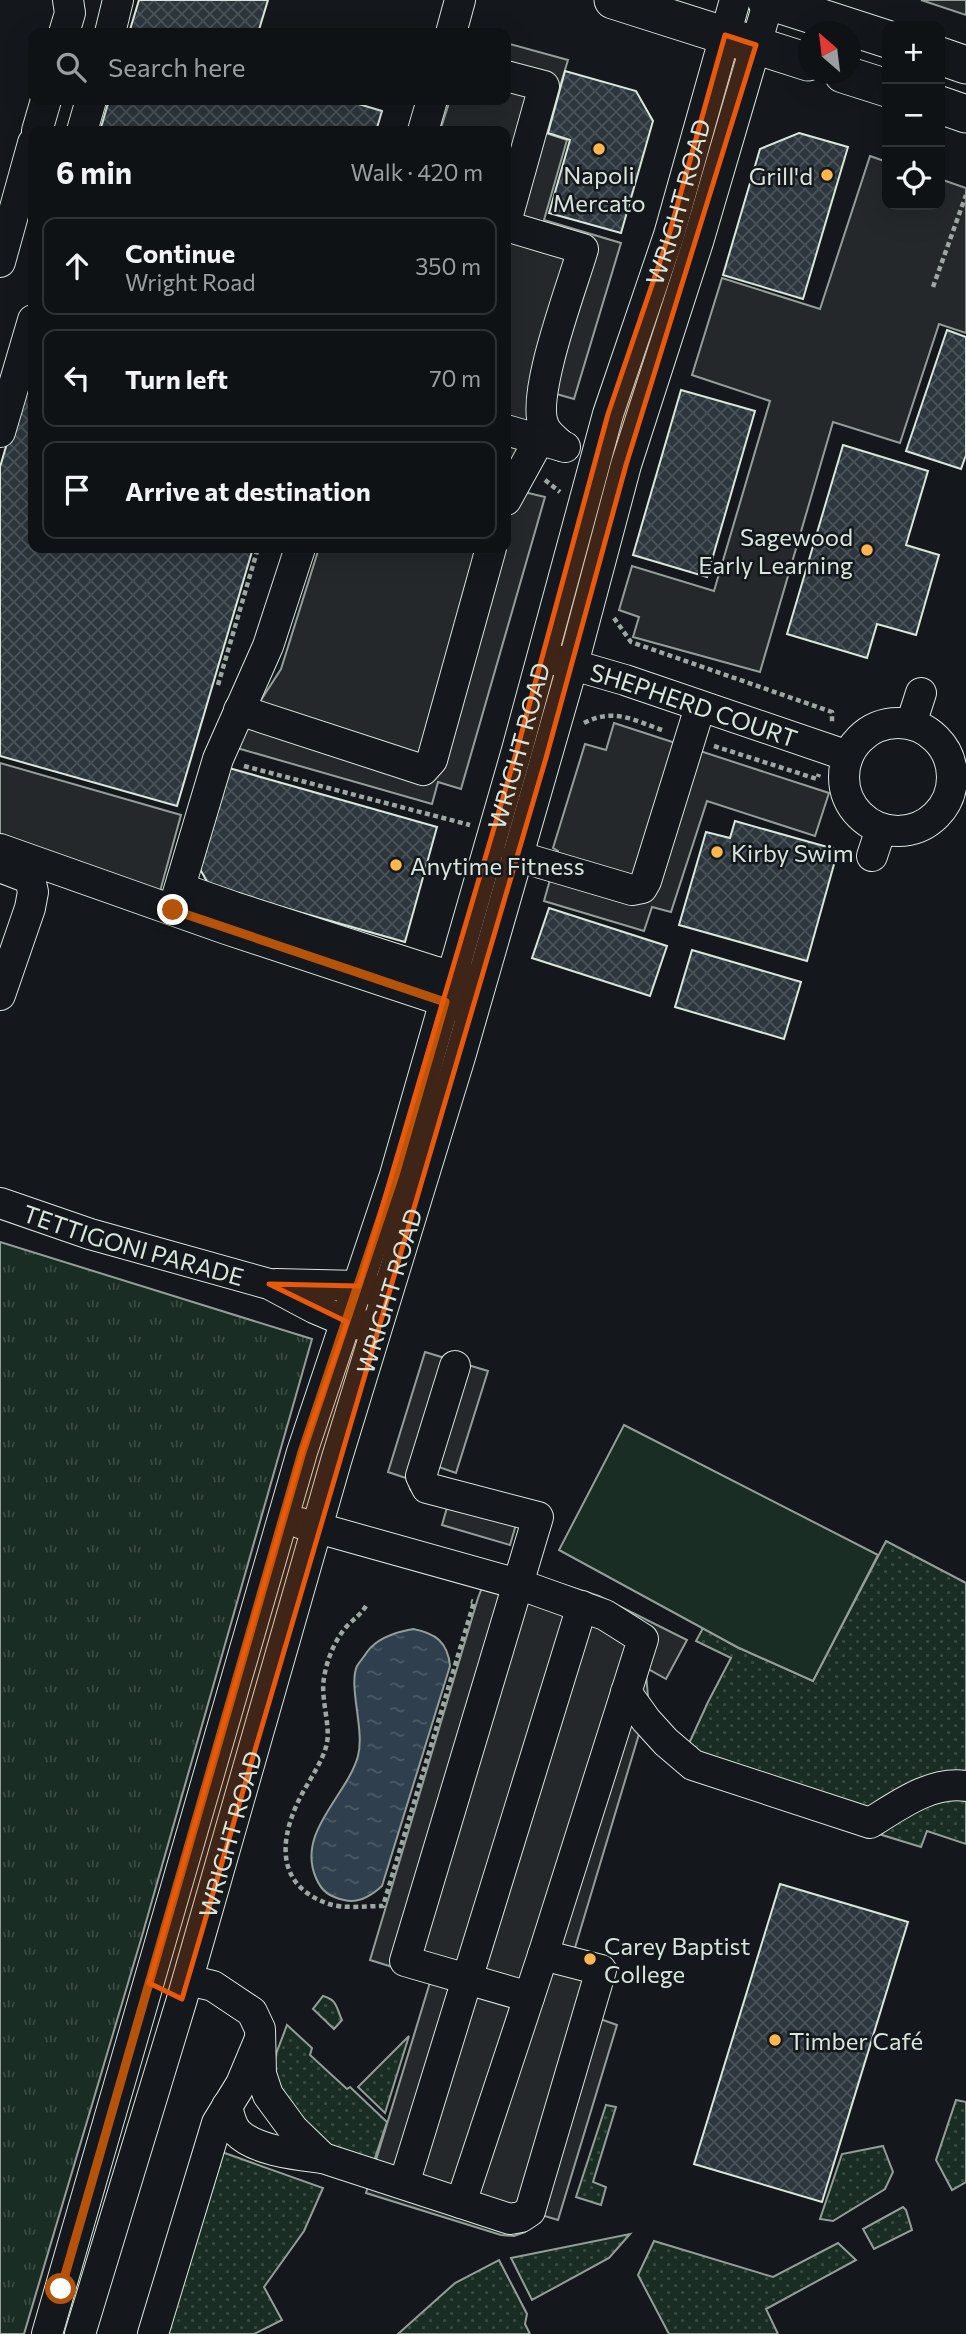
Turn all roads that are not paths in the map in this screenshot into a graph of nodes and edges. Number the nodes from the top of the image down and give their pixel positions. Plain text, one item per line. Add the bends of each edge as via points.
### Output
1 (68, 0) edge
2 (118, 0) edge
3 (460, 0) edge
4 (613, 0) edge
5 (735, 0) edge
6 (767, 0) edge
7 (66, 28) edge
8 (111, 28) edge
9 (452, 28) edge
10 (882, 37) edge
11 (740, 40) junction
12 (945, 58) edge
13 (798, 59) edge
14 (966, 65) edge
15 (511, 77) edge
16 (861, 80) edge
17 (882, 86) edge
18 (45, 105) edge
19 (90, 105) edge
20 (431, 105) edge
21 (945, 107) edge
22 (966, 114) edge
23 (38, 126) edge
24 (83, 126) edge
25 (424, 126) edge
26 (28, 162) edge
27 (511, 206) edge
28 (511, 226) edge
29 (669, 235) junction
30 (698, 242) junction
31 (0, 262) edge
32 (28, 337) edge
33 (511, 431) edge
34 (0, 432) edge
35 (551, 443) junction
36 (596, 456) junction
37 (626, 465) junction
38 (511, 493) edge
39 (298, 553) edge
40 (490, 553) edge
41 (541, 656) junction
42 (573, 664) junction
43 (921, 693) dead end
44 (700, 707) junction
45 (239, 710) junction
46 (911, 724) junction
47 (848, 756) junction
48 (958, 792) edge
49 (0, 849) edge
50 (517, 856) junction
51 (0, 867) edge
52 (177, 882) junction
53 (463, 993) junction
54 (0, 995) edge
55 (0, 1203) edge
56 (269, 1284) junction
57 (359, 1286) junction
58 (388, 1294) junction
59 (348, 1321) junction
60 (377, 1328) junction
61 (455, 1366) dead end
62 (283, 1518) junction
63 (318, 1528) junction
64 (518, 1584) junction
65 (582, 1606) junction
66 (626, 1692) junction
67 (966, 1786) edge
68 (543, 1955) junction
69 (468, 1978) junction
70 (149, 1983) junction
71 (185, 1989) junction
72 (529, 1997) junction
73 (259, 2041) junction
74 (227, 2106) junction
75 (323, 2158) junction
76 (404, 2184) junction
77 (461, 2203) junction
78 (47, 2334) edge
79 (80, 2334) edge
80 (153, 2334) edge

1 - 7 street
2 - 8 street
3 - 9 street
4 - 11 main road
5 - 11 street, WRIGHT ROAD
6 - 10 main road
6 - 11 street
11 - 13 main road
11 - 29 street, WRIGHT ROAD
11 - 30 street, WRIGHT ROAD
12 - 14 main road
15 - 27 street via 544,86
16 - 17 main road
18 - 23 street
19 - 24 street
20 - 25 street
21 - 22 main road
26 - 31 street
28 - 35 street via 583,249 543,382 542,417
29 - 30 street
29 - 36 street, WRIGHT ROAD
30 - 37 street, WRIGHT ROAD
32 - 34 street
33 - 35 street
35 - 36 street
35 - 38 street
36 - 37 street
36 - 41 street, WRIGHT ROAD
37 - 42 street, WRIGHT ROAD
39 - 45 street via 268,646
40 - 45 street via 432,760 423,770
41 - 42 street, SHEPHERD COURT
41 - 53 street, WRIGHT ROAD
42 - 44 street, SHEPHERD COURT
42 - 50 street, WRIGHT ROAD
43 - 46 street
44 - 47 street, SHEPHERD COURT
44 - 50 street via 642,888 632,890
45 - 52 street
46 - 47 street via 888,723 872,729
46 - 48 street via 937,739 948,754
47 - 48 street via 845,791 876,842 932,819
49 - 52 street
50 - 53 street, WRIGHT ROAD
51 - 54 street via 26,877 33,892
52 - 53 street
53 - 57 street, WRIGHT ROAD
53 - 58 street, WRIGHT ROAD
55 - 56 street, TETTIGONI PARADE via 90,1234
56 - 57 street, TETTIGONI PARADE
56 - 59 street, TETTIGONI PARADE
57 - 58 street, TETTIGONI PARADE
57 - 59 street, WRIGHT ROAD
58 - 60 street, WRIGHT ROAD
59 - 60 street, TETTIGONI PARADE
59 - 62 street, WRIGHT ROAD
60 - 63 street, WRIGHT ROAD
61 - 64 street via 421,1476 427,1488 538,1517
62 - 63 street
62 - 70 street, WRIGHT ROAD
63 - 64 street
63 - 71 street, WRIGHT ROAD
64 - 65 street
64 - 69 street via 405,1961
65 - 66 street via 643,1639
65 - 69 street
66 - 67 street via 666,1742 693,1765 870,1823 929,1790
66 - 68 street
68 - 72 street
68 - 77 street via 601,1970 530,2211 510,2219
69 - 72 street
69 - 76 street
70 - 71 street
70 - 78 street, WRIGHT ROAD
71 - 73 street via 213,1986 252,2012 260,2029
71 - 79 street, WRIGHT ROAD
72 - 77 street
73 - 74 street
73 - 75 street via 268,2095 293,2129
74 - 75 street via 236,2131 246,2139 291,2154
74 - 80 street via 217,2123
75 - 76 street
76 - 77 street

